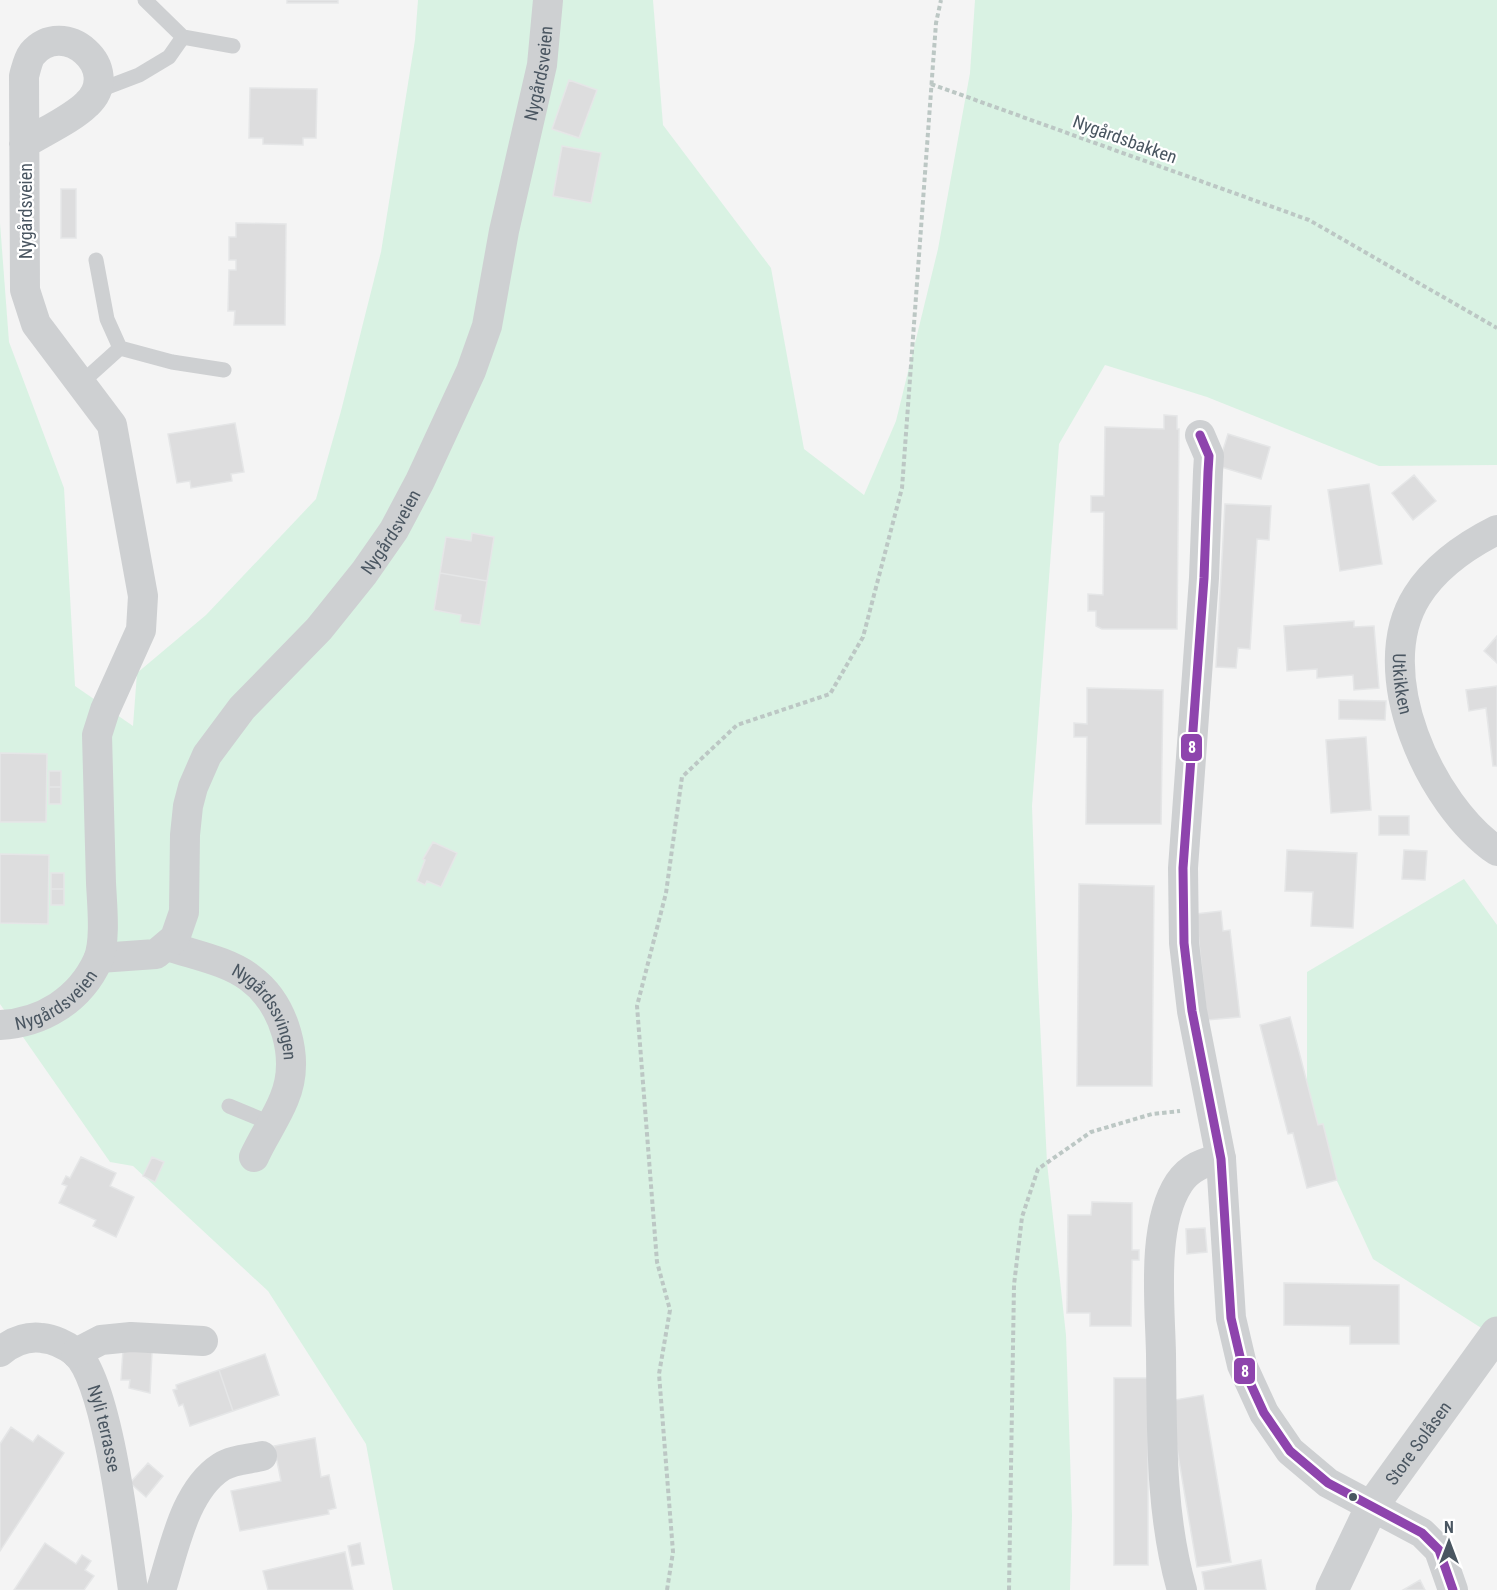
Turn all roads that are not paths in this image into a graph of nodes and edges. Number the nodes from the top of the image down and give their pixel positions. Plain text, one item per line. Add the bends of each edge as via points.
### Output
1 (145, 0) edge
2 (548, 0) edge
3 (183, 37) junction
4 (233, 46) dead end
5 (97, 91) junction
6 (24, 144) junction
7 (96, 260) dead end
8 (120, 348) junction
9 (224, 370) dead end
10 (80, 384) junction
11 (1200, 435) dead end
12 (1497, 530) edge
13 (1497, 851) edge
14 (168, 946) junction
15 (99, 958) junction
16 (0, 1025) edge
17 (229, 1107) dead end
18 (270, 1123) junction
19 (254, 1157) dead end
20 (1221, 1159) junction
21 (1497, 1333) edge
22 (203, 1341) dead end
23 (0, 1352) edge
24 (76, 1353) junction
25 (262, 1456) dead end
26 (1372, 1506) junction
27 (1180, 1588) edge
28 (133, 1590) edge
29 (160, 1590) edge
30 (1332, 1590) edge
31 (1453, 1590) edge

1 - 3 lane
2 - 14 street, Nygårdsveien via 542,65 487,326 471,371 394,530 319,628 242,708 207,755 188,806 184,912
3 - 4 lane
3 - 5 lane via 169,57 139,75
5 - 6 street, Nygårdsveien via 88,104
5 - 6 street, Nygårdsveien via 99,74 92,54 76,43 46,43 31,54 24,76
6 - 10 street, Nygårdsveien via 25,290 36,324
7 - 8 lane via 107,319
8 - 9 lane
8 - 10 lane
10 - 15 street, Nygårdsveien via 112,425 143,597 141,630 97,735 102,921
11 - 20 street via 1209,456 1183,868 1184,943 1192,1011
12 - 13 street, Utkikken via 1445,563 1416,597 1403,633 1401,673 1411,729 1438,789 1456,813
14 - 15 street, Nygårdsveien via 156,954
14 - 18 street, Nygårdssvingen via 249,977 267,993 280,1014 289,1044 290,1066 285,1098
15 - 16 street, Nygårdsveien via 84,985 59,1009
17 - 18 lane
18 - 19 street, Nygårdssvingen
20 - 26 street via 1230,1318 1242,1365 1264,1413 1290,1451 1328,1483
20 - 27 street via 1207,1161 1189,1171 1178,1185 1164,1224 1160,1282 1162,1450 1169,1529
21 - 26 street, Store Solåsen
22 - 24 street via 131,1337 101,1340
23 - 24 street via 31,1336 52,1339
24 - 28 street, Nyli terrasse via 95,1388 109,1439
25 - 29 street via 222,1466 201,1485 185,1517
26 - 30 street, Store Solåsen
26 - 31 street via 1422,1533 1439,1550

